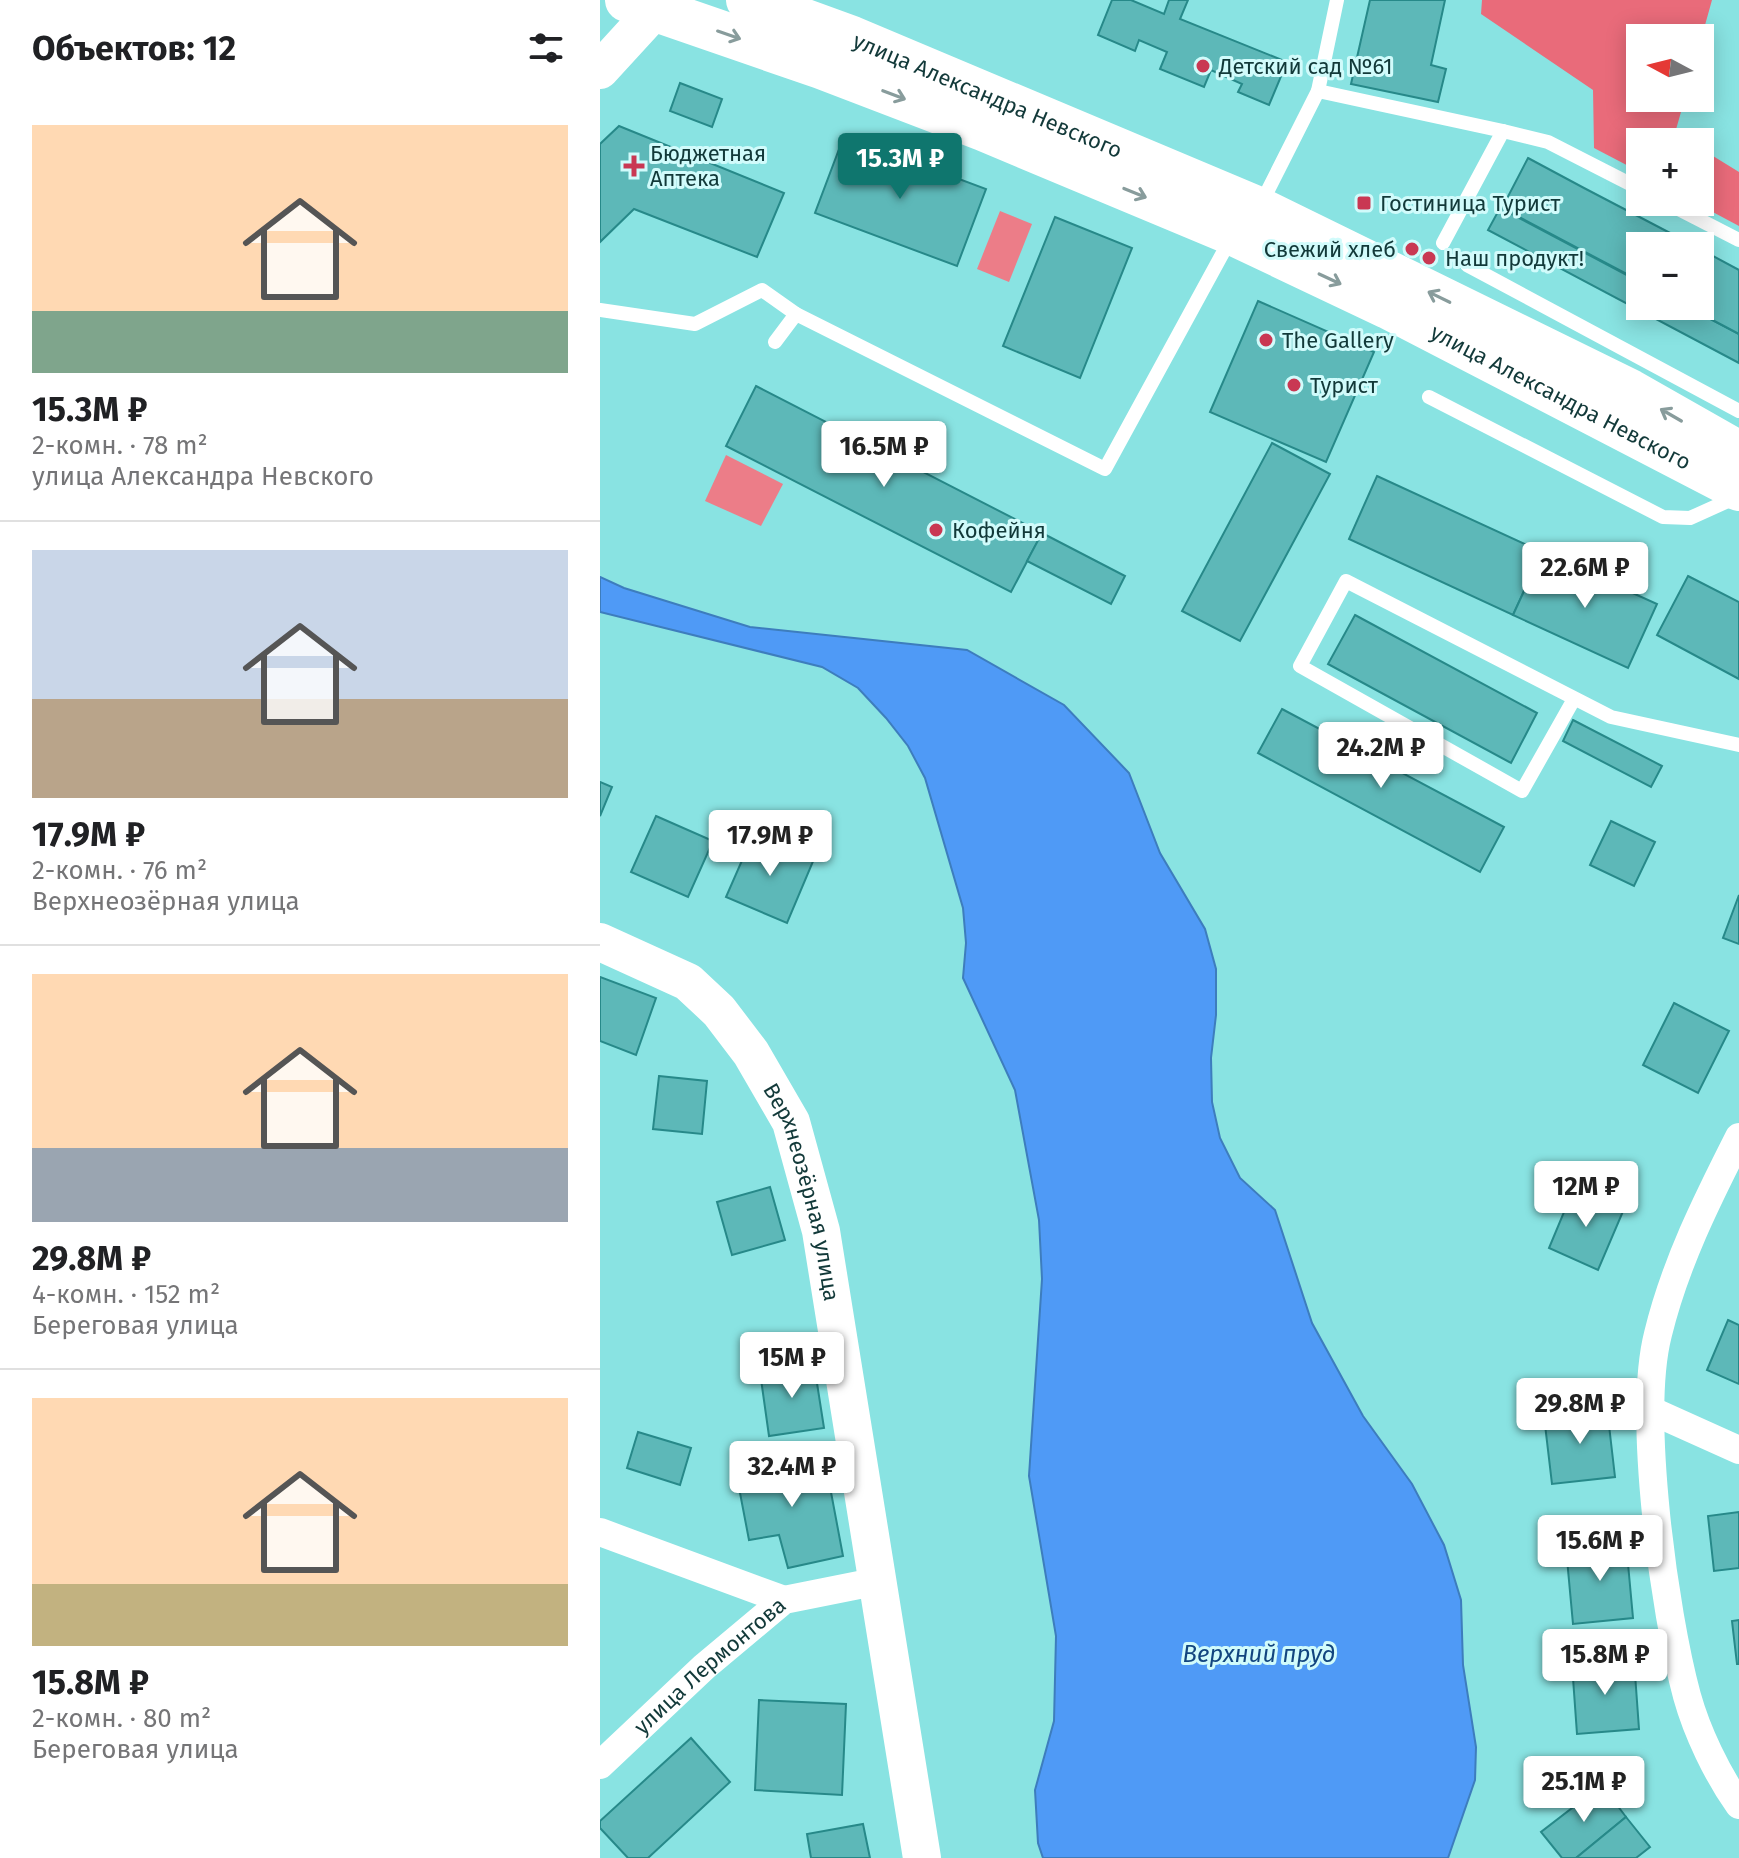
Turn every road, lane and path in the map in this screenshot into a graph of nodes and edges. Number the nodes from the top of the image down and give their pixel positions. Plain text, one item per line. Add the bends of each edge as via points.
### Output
1 (748, 0) edge
2 (1337, 0) edge
3 (647, 3) edge
4 (600, 70) edge
5 (1318, 91) junction
6 (1503, 131) junction
7 (1626, 182) edge
8 (1692, 216) edge
9 (1246, 222) junction
10 (1739, 240) edge
11 (1443, 243) dead end
12 (1467, 265) dead end
13 (600, 310) edge
14 (796, 314) junction
15 (775, 342) dead end
16 (1429, 397) dead end
17 (1739, 411) edge
18 (1739, 453) edge
19 (1739, 489) edge
20 (1739, 496) edge
21 (1574, 699) junction
22 (1739, 745) edge
23 (600, 942) edge
24 (1739, 1137) edge
25 (1650, 1410) junction
26 (1739, 1450) edge
27 (600, 1532) edge
28 (879, 1581) junction
29 (784, 1600) junction
30 (600, 1765) edge
31 (1739, 1805) edge
32 (922, 1858) edge

1 - 9 main road, улица Александра Невского via 852,38
2 - 5 lane
3 - 4 street
3 -> 9 main road, улица Александра Невского
5 - 6 lane
5 - 9 lane
6 - 7 lane via 1548,142
6 - 11 lane
8 - 10 lane
9 - 14 lane via 1105,469
18 -> 9 main road, улица Александра Невского via 1630,391
9 -> 19 main road, улица Александра Невского via 1388,307
12 - 17 lane
13 - 14 lane via 695,324 762,290
14 - 15 lane
16 - 20 lane via 1663,517 1690,518
21 - 21 lane via 1346,581 1300,666 1522,791
21 - 22 lane via 1611,717
23 - 28 street, Верхнеозёрная улица via 688,982 719,1011 791,1122 821,1231
24 - 25 street via 1696,1220 1657,1335
25 - 26 street
25 - 31 street via 1669,1602 1688,1697 1725,1786
27 - 29 street
28 - 29 street, улица Лермонтова
28 - 32 street, Верхнеозёрная улица
29 - 30 street, улица Лермонтова

